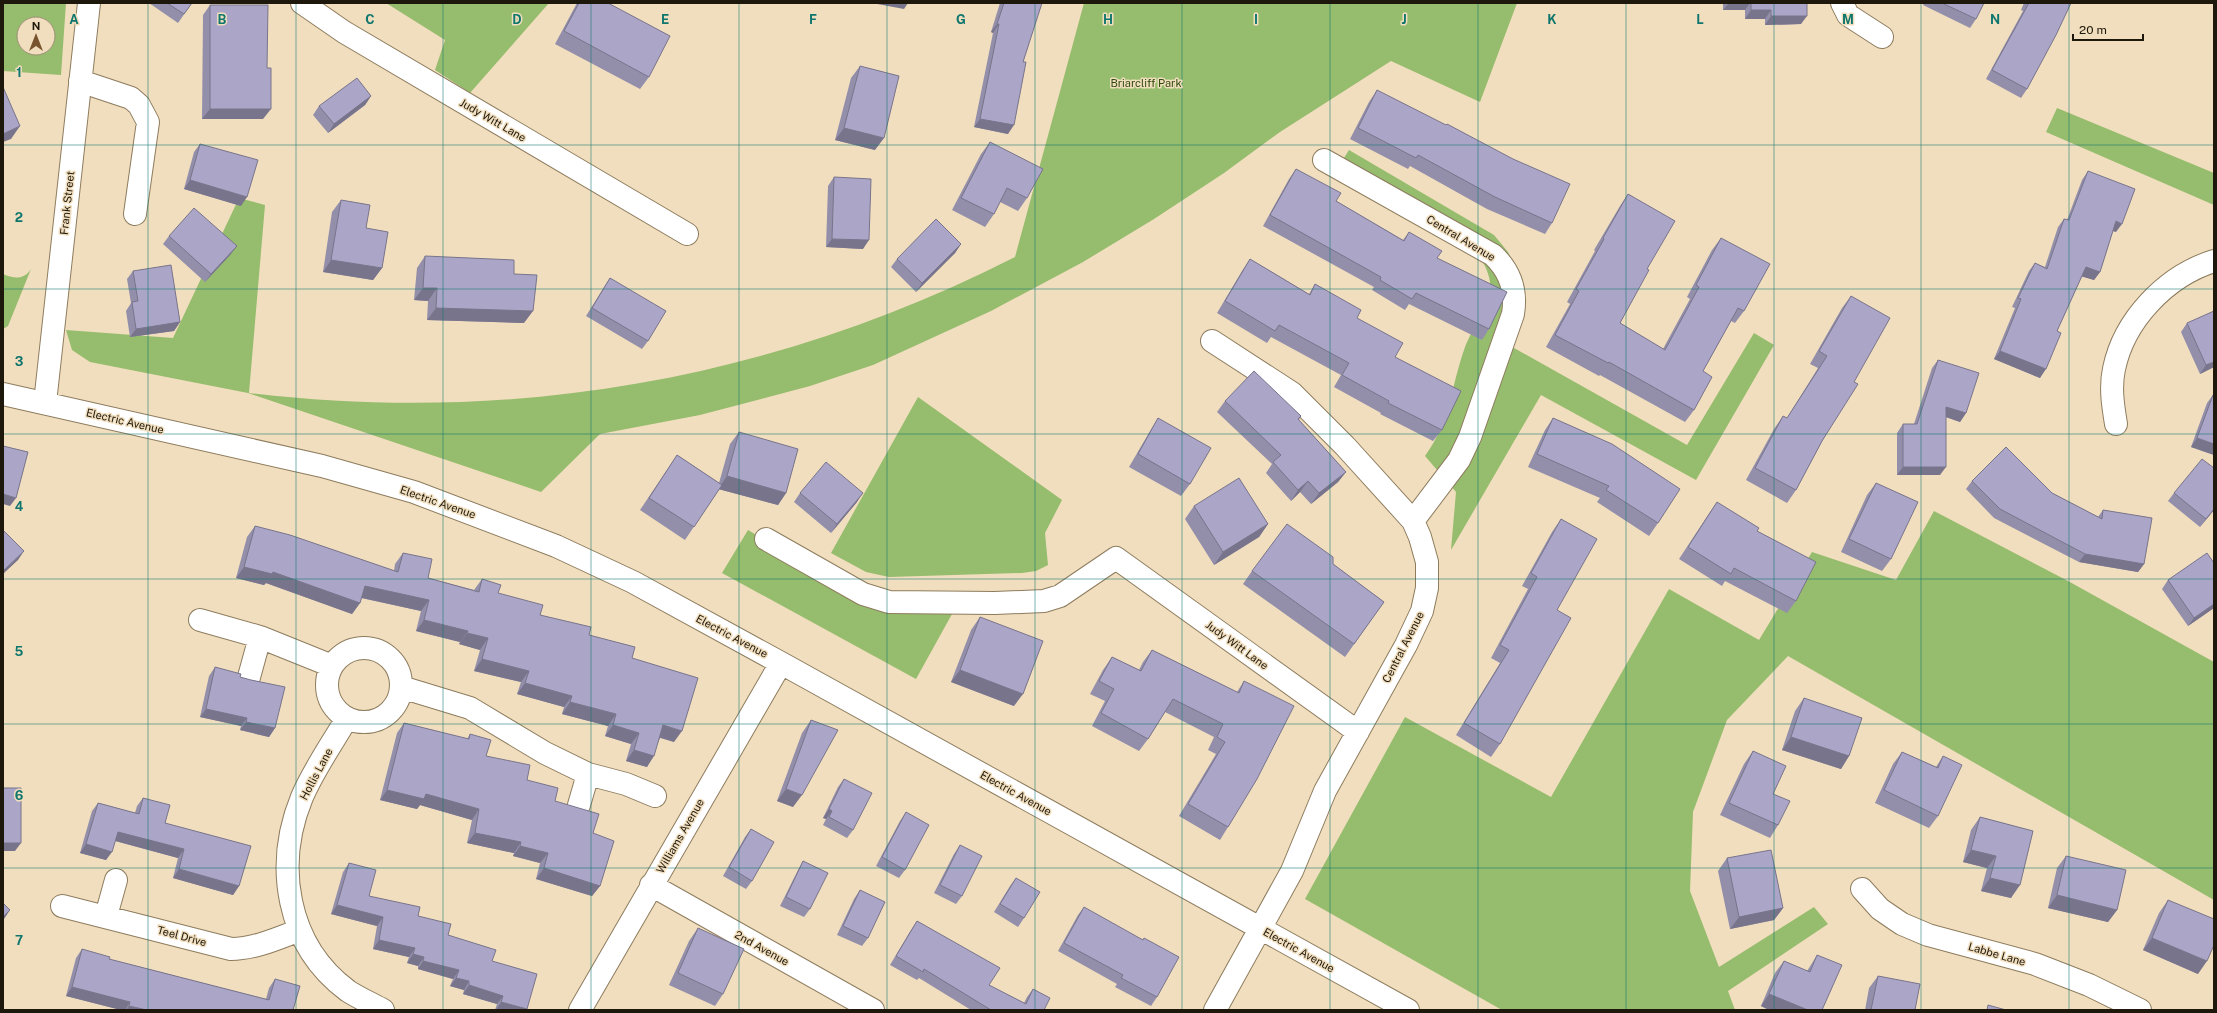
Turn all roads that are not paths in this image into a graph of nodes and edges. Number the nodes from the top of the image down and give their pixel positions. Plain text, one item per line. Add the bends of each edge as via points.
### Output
1 (89, 3) edge
2 (302, 3) edge
3 (1842, 3) edge
4 (1882, 37) dead end
5 (80, 81) junction
6 (1324, 160) dead end
7 (135, 214) dead end
8 (687, 234) dead end
9 (2214, 262) edge
10 (1212, 341) dead end
11 (3, 394) edge
12 (45, 403) junction
13 (2116, 424) dead end
14 (1413, 521) junction
15 (766, 539) dead end
16 (200, 620) dead end
17 (260, 636) junction
18 (782, 663) junction
19 (332, 666) junction
20 (249, 677) dead end
21 (402, 687) junction
22 (347, 718) junction
23 (1358, 732) junction
24 (588, 774) junction
25 (655, 796) dead end
26 (579, 805) dead end
27 (116, 880) dead end
28 (651, 885) junction
29 (1862, 889) dead end
30 (62, 906) dead end
31 (106, 916) junction
32 (1261, 929) junction
33 (300, 930) junction
34 (383, 1010) edge
35 (580, 1010) edge
36 (873, 1010) edge
37 (1215, 1010) edge
38 (1408, 1010) edge
39 (2140, 1010) edge

1 - 5 street, Frank Street
2 - 8 street, Judy Witt Lane via 344,32
3 - 4 street via 1848,16
5 - 7 street via 131,98 139,105 148,122
5 - 12 street, Frank Street
6 - 14 street, Central Avenue via 1493,255 1503,265 1513,284 1513,314 1470,437 1460,460
9 - 13 street via 2179,278 2154,298 2134,321 2121,345 2114,370 2112,398
10 - 14 street via 1292,393
11 - 12 street, Electric Avenue
12 - 18 street, Electric Avenue via 322,466 414,492 556,546 633,582
14 - 23 street, Central Avenue via 1427,562 1427,588 1422,611
15 - 23 street, Judy Witt Lane via 863,594 889,602 1044,601 1060,596 1116,558
16 - 17 street
17 - 19 street
17 - 20 street
18 - 28 street, Williams Avenue
18 - 32 street, Electric Avenue
19 - 21 street via 348,651 370,648 380,651 397,666
19 - 22 street via 327,689 330,700
21 - 22 street via 395,704 382,717 371,721
21 - 24 street via 470,708 545,753
22 - 33 street, Hollis Lane via 302,796 292,827 286,869 290,902
23 - 32 street, Central Avenue via 1326,791 1292,871
24 - 25 street via 626,784
24 - 26 street
27 - 31 street
28 - 35 street, Williams Avenue
28 - 36 street, 2nd Avenue
29 - 39 street, Labbe Lane via 1880,910 1902,924 1928,935 2035,964 2089,985
30 - 31 street, Teel Drive
31 - 33 street, Teel Drive via 231,949 255,946
32 - 37 street, Central Avenue
32 - 38 street, Electric Avenue
33 - 34 street, Hollis Lane via 323,966 348,990

